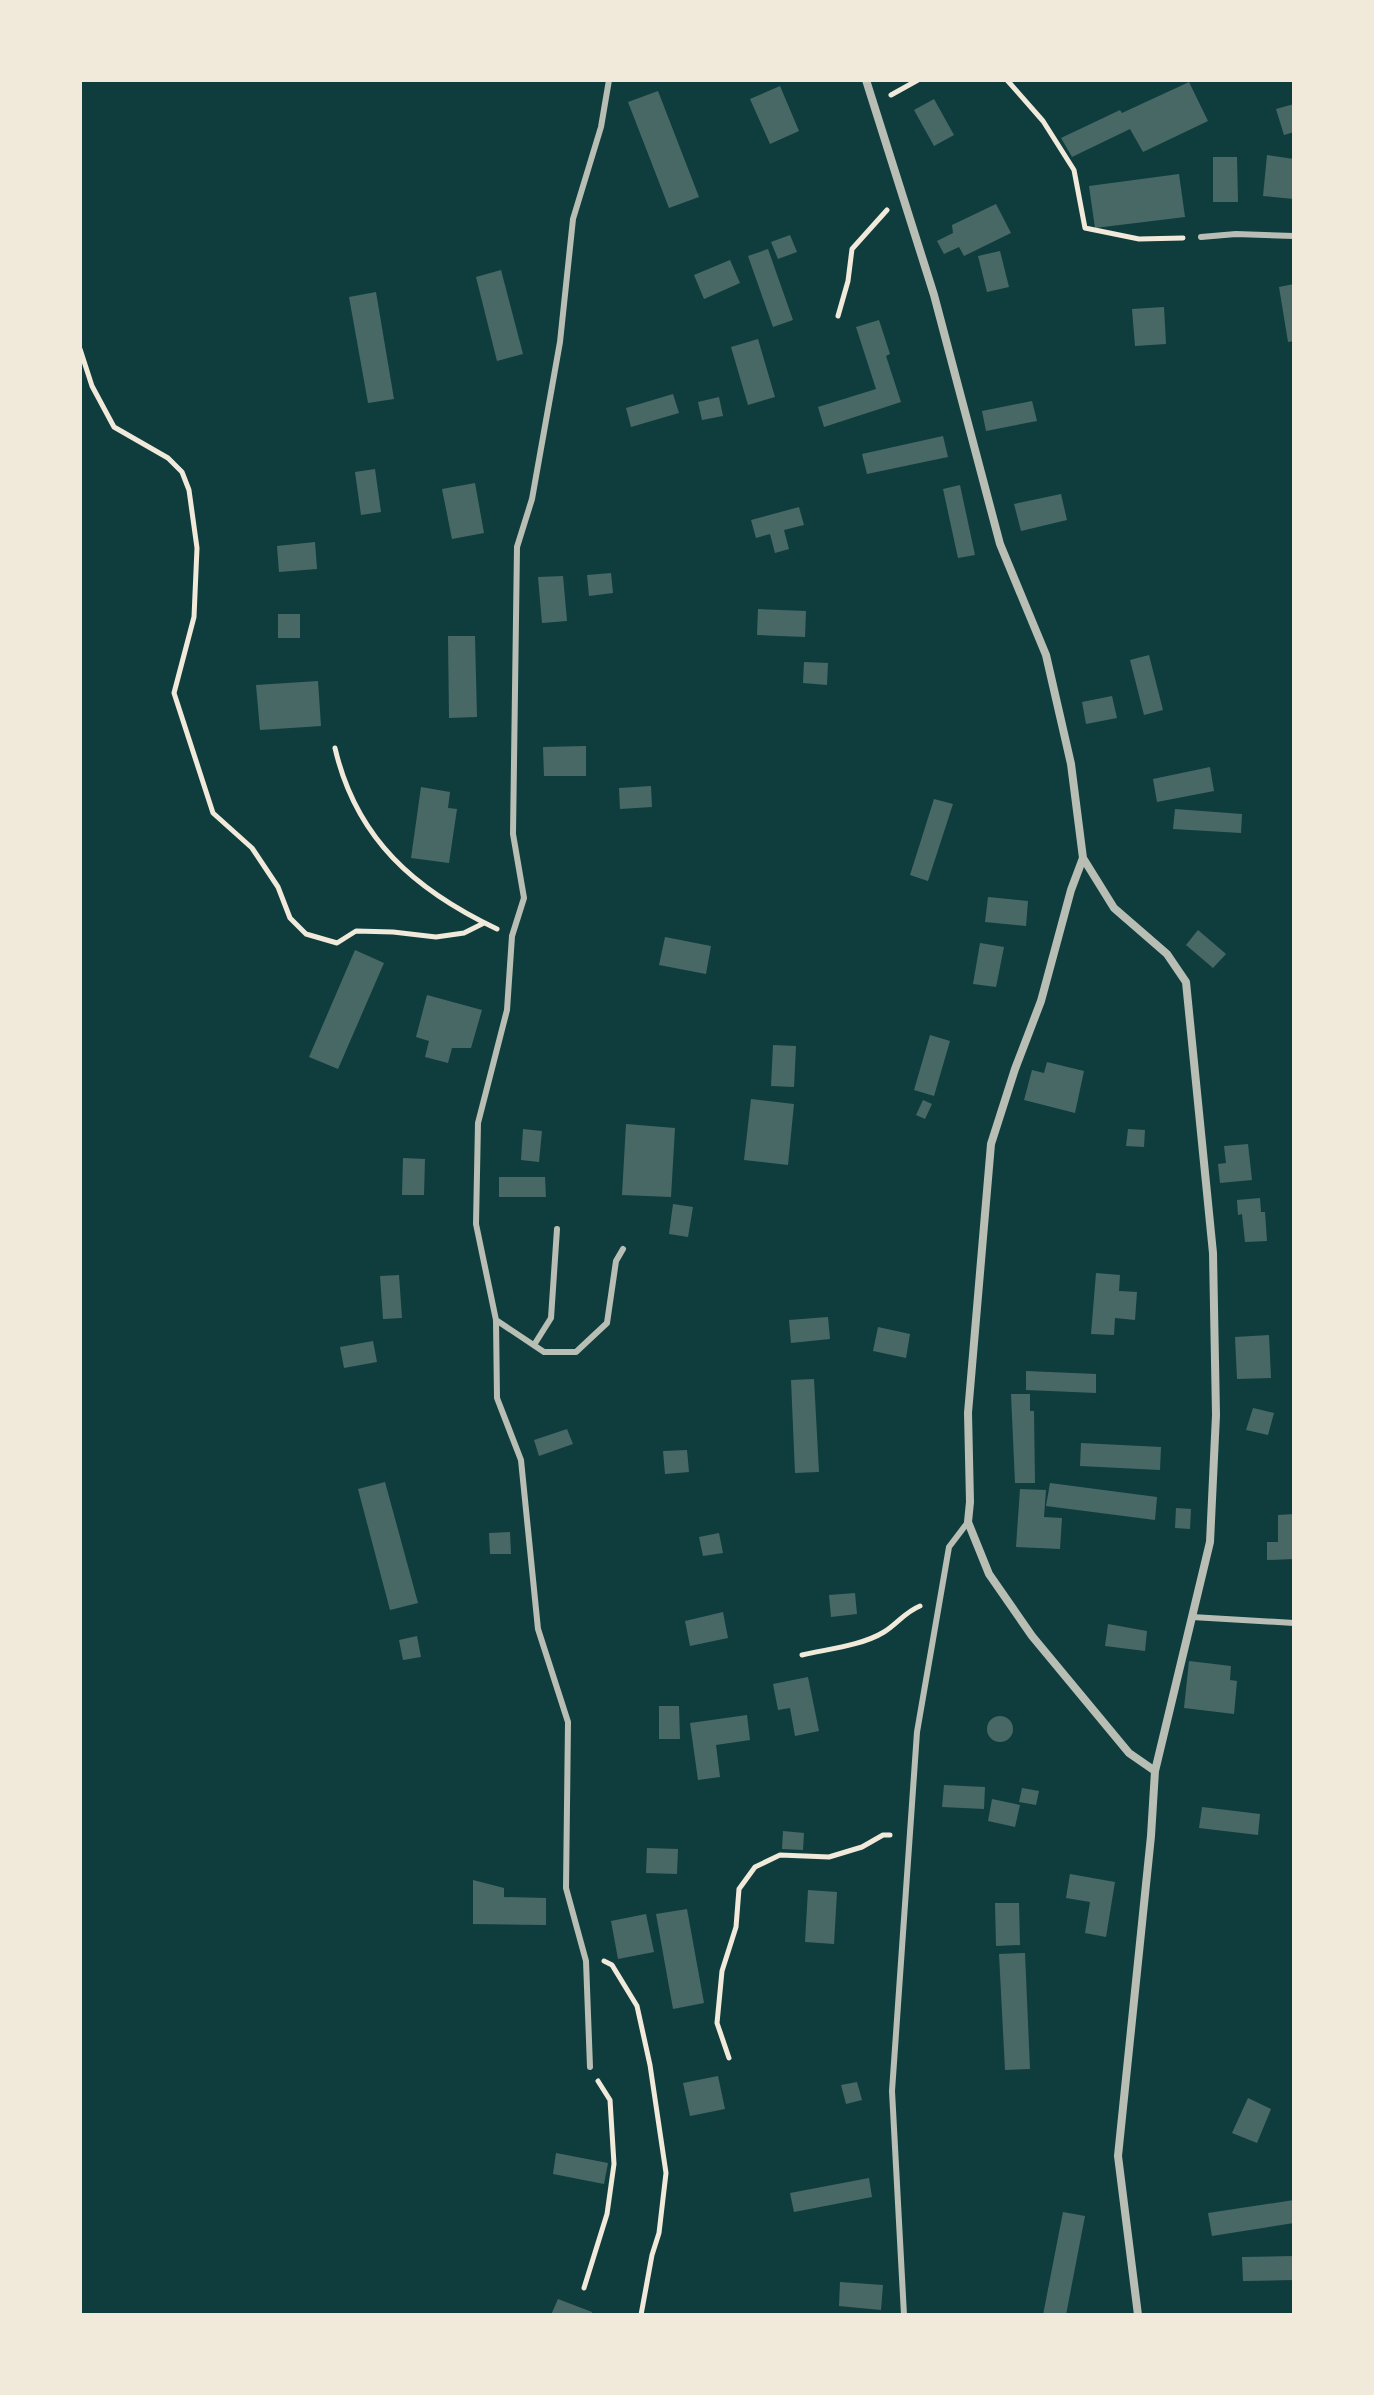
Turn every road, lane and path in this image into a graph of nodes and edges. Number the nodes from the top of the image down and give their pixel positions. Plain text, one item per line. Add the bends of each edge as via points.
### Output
1 (609, 80) edge
2 (866, 80) edge
3 (918, 80) edge
4 (1007, 80) edge
5 (876, 104) junction
6 (904, 198) junction
7 (1294, 236) edge
8 (1201, 237) joint
9 (838, 316) dead end
10 (80, 349) edge
11 (335, 748) dead end
12 (1083, 858) junction
13 (484, 923) junction
14 (512, 936) junction
15 (557, 1229) dead end
16 (623, 1249) dead end
17 (496, 1320) junction
18 (534, 1345) junction
19 (968, 1522) junction
20 (940, 1597) junction
21 (1192, 1617) junction
22 (1294, 1623) edge
23 (802, 1655) dead end
24 (1155, 1771) junction
25 (911, 1835) junction
26 (584, 1953) junction
27 (729, 2058) dead end
28 (590, 2067) joint
29 (584, 2288) dead end
30 (641, 2315) edge
31 (904, 2315) edge
32 (1138, 2315) edge

1 - 14 lane via 601,127 573,219 560,342 532,499 517,547 513,834 524,898
2 - 5 street
3 - 5 path
4 - 8 path via 1043,121 1074,170 1085,228 1139,239
5 - 6 street
6 - 9 path via 879,216 852,249
6 - 12 street via 1000,544 1046,655 1071,764
7 - 8 lane
10 - 13 path via 114,427 168,458 182,472 189,490 197,548 194,617 174,693 213,813 252,848 278,887 290,918 306,934 337,943 356,931 436,937
11 - 13 path via 355,808 376,836 411,877
12 - 19 street via 991,1144 968,1413
12 - 21 street via 1114,908 1167,954 1186,982 1213,1253 1216,1415 1210,1542
13 - 14 path
14 - 17 lane via 507,1010 478,1123 476,1224
15 - 18 lane via 551,1318
16 - 18 lane via 616,1261 607,1323 576,1352 544,1352
17 - 18 lane
17 - 26 lane via 497,1398 521,1460 538,1629 568,1722 566,1888
19 - 20 lane via 949,1547
19 - 24 street via 989,1574 1032,1636 1129,1753
20 - 23 path via 908,1611 884,1632
20 - 25 lane via 917,1732
21 - 22 lane
21 - 24 street
24 - 32 street via 1118,2156
25 - 27 path via 883,1835 829,1857 780,1855 755,1867 739,1889 736,1927 722,1971 717,2023
25 - 31 lane via 892,2091
26 - 28 lane
26 - 30 path via 612,1965 637,2006 658,2116 666,2173
28 - 29 path via 610,2100 614,2164 607,2214

